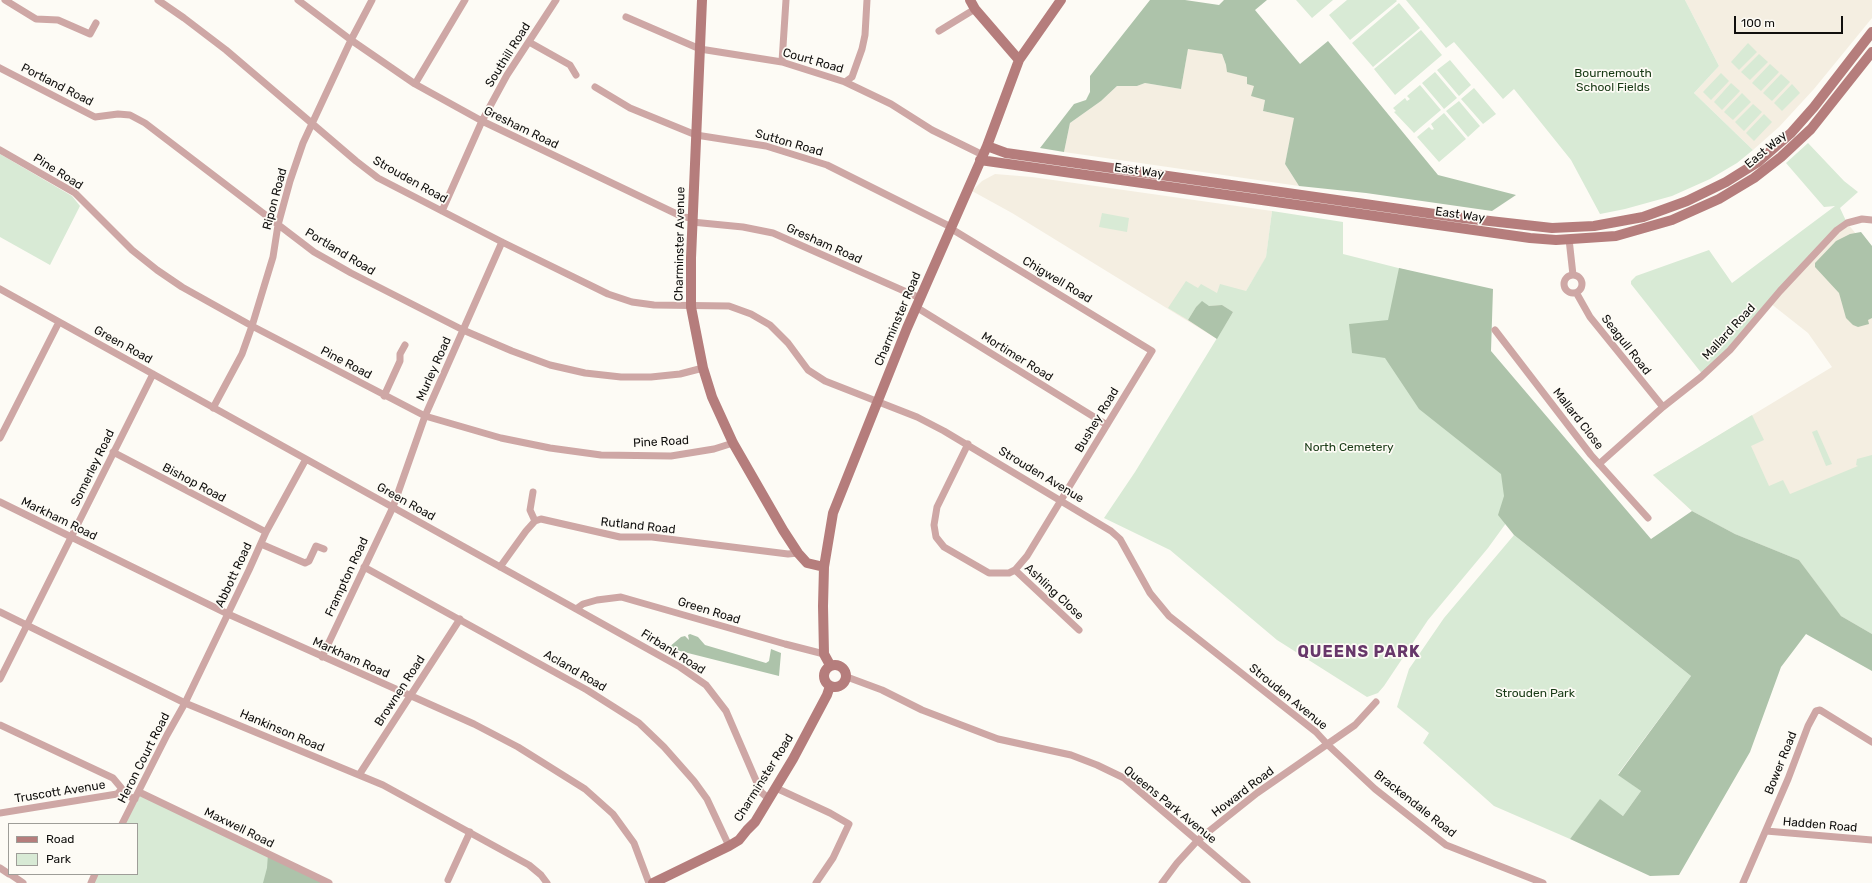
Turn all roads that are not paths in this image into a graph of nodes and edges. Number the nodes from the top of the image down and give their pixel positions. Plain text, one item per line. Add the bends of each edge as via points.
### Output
1 (5, 0) edge
2 (158, 0) edge
3 (298, 0) edge
4 (372, 0) edge
5 (465, 0) edge
6 (556, 0) edge
7 (702, 0) edge
8 (786, 0) edge
9 (867, 0) edge
10 (970, 0) edge
11 (1061, 0) edge
12 (975, 10) junction
13 (626, 17) dead end
14 (96, 23) dead end
15 (939, 31) dead end
16 (1872, 32) edge
17 (350, 40) junction
18 (529, 42) junction
19 (700, 49) junction
20 (1871, 56) edge
21 (1019, 60) junction
22 (782, 62) junction
23 (0, 68) edge
24 (576, 75) dead end
25 (845, 82) junction
26 (415, 84) junction
27 (595, 87) dead end
28 (482, 122) junction
29 (312, 124) junction
30 (696, 135) junction
31 (0, 150) edge
32 (983, 154) junction
33 (442, 211) junction
34 (692, 220) junction
35 (1872, 220) edge
36 (278, 225) junction
37 (951, 228) junction
38 (1569, 239) junction
39 (502, 242) junction
40 (1573, 275) junction
41 (0, 289) edge
42 (1577, 294) junction
43 (918, 303) junction
44 (691, 307) junction
45 (59, 322) junction
46 (252, 326) junction
47 (463, 330) junction
48 (1495, 330) dead end
49 (405, 345) dead end
50 (1152, 351) joint
51 (703, 368) junction
52 (153, 374) junction
53 (384, 396) junction
54 (878, 401) junction
55 (1663, 407) junction
56 (213, 408) junction
57 (425, 416) junction
58 (1107, 425) junction
59 (0, 438) edge
60 (733, 443) junction
61 (968, 444) junction
62 (113, 452) junction
63 (306, 459) junction
64 (1599, 464) junction
65 (533, 492) dead end
66 (1062, 501) junction
67 (0, 502) edge
68 (393, 507) junction
69 (1648, 518) dead end
70 (535, 521) junction
71 (266, 532) junction
72 (71, 537) junction
73 (261, 544) junction
74 (324, 549) dead end
75 (798, 553) junction
76 (364, 567) junction
77 (500, 567) junction
78 (824, 567) junction
79 (1015, 570) junction
80 (576, 609) junction
81 (0, 612) edge
82 (228, 614) junction
83 (460, 619) junction
84 (27, 626) junction
85 (1079, 630) dead end
86 (824, 654) junction
87 (322, 657) junction
88 (830, 665) junction
89 (847, 676) junction
90 (0, 679) edge
91 (830, 686) junction
92 (410, 696) junction
93 (1376, 702) dead end
94 (185, 703) junction
95 (0, 725) edge
96 (1872, 742) edge
97 (1328, 745) junction
98 (359, 775) junction
99 (776, 788) junction
100 (122, 789) junction
101 (139, 792) junction
102 (135, 799) junction
103 (769, 799) junction
104 (0, 813) edge
105 (123, 823) edge
106 (1766, 831) junction
107 (470, 832) junction
108 (1198, 840) junction
109 (1872, 840) edge
110 (728, 846) junction
111 (11, 875) edge
112 (448, 880) dead end
113 (23, 883) edge
114 (329, 883) edge
115 (547, 883) edge
116 (649, 883) edge
117 (653, 883) edge
118 (816, 883) edge
119 (1162, 883) edge
120 (1247, 883) edge
121 (1543, 883) edge
122 (1743, 883) edge

1 - 14 street via 36,19 58,20 90,34
2 - 29 street, Strouden Road via 226,50
3 - 17 street, Gresham Road
4 - 17 street, Ripon Road
5 - 26 street
6 - 18 street, Southill Road
7 - 19 street, Charminster Avenue
8 - 22 street
9 - 25 street via 862,49 852,77
10 - 12 street
11 - 21 street, Charminster Road
12 - 15 street
12 - 21 street
13 - 19 street, Court Road
16 - 32 street, East Way via 1814,107 1758,162 1726,182 1687,201 1642,218 1594,226 1552,228 1455,217 1006,154
17 - 26 street, Gresham Road
17 - 29 street, Ripon Road
18 - 24 street via 570,65
18 - 28 street, Southill Road via 507,75
19 - 22 street, Court Road
19 - 30 street, Charminster Avenue
20 - 38 street, East Way via 1812,129 1781,158 1754,178 1719,199 1672,220 1616,236
21 - 32 street, Charminster Road
22 - 25 street, Court Road
23 - 36 street, Portland Road via 95,117 130,114
25 - 32 street, Court Road via 891,104 932,130
26 - 28 street, Gresham Road
27 - 30 street, Sutton Road via 630,108
28 - 33 street, Southill Road
28 - 34 street, Gresham Road
29 - 33 street, Strouden Road via 378,178
29 - 36 street, Ripon Road via 294,168
30 - 34 street, Charminster Avenue
30 - 37 street, Sutton Road via 766,146 827,165
31 - 46 street, Pine Road via 75,193 115,234 157,270
32 - 37 street, Charminster Road
32 - 38 street, East Way via 1530,238
33 - 39 street, Strouden Road
34 - 43 street, Gresham Road via 772,233
34 - 44 street, Charminster Avenue
35 - 55 street, Mallard Road via 1862,219 1838,230 1780,291 1730,350
36 - 46 street, Ripon Road via 273,257
36 - 47 street, Portland Road via 326,259
37 - 43 street, Charminster Road
37 - 50 street, Chigwell Road
38 - 40 street
39 - 44 street, Strouden Road via 608,294 632,302
39 - 47 street, Murley Road
40 - 42 street via 1582,279 1582,288
40 - 42 street, Seagull Road via 1566,278 1564,286 1569,293
41 - 45 street, Green Road
42 - 55 street, Seagull Road via 1590,316
43 - 54 street, Charminster Road
43 - 58 street, Mortimer Road
44 - 51 street, Charminster Avenue
44 - 54 street, Strouden Avenue via 729,306 751,314 770,326 788,343 808,370 825,381
45 - 52 street, Green Road
45 - 59 street
46 - 53 street, Pine Road
46 - 56 street, Ripon Road via 242,354
47 - 51 street, Portland Road via 527,357 585,373 651,377
47 - 57 street, Murley Road
48 - 64 street, Mallard Close
49 - 53 street
50 - 58 street, Bushey Road
51 - 60 street, Charminster Avenue via 712,397
52 - 56 street, Green Road
52 - 62 street, Somerley Road
53 - 57 street, Pine Road
54 - 61 street, Strouden Avenue via 917,417
54 - 78 street, Charminster Road via 833,513
55 - 64 street, Mallard Road
56 - 63 street, Green Road
57 - 60 street, Pine Road via 501,438 601,455 670,456 714,449
57 - 68 street, Murley Road
58 - 66 street, Bushey Road
60 - 75 street, Charminster Avenue
61 - 66 street, Strouden Avenue
61 - 79 street via 937,507 934,525 936,538 950,551 988,573 1009,573
62 - 71 street, Bishop Road
62 - 72 street, Somerley Road
63 - 68 street, Green Road
63 - 71 street, Abbott Road
64 - 69 street, Mallard Close
65 - 70 street via 530,510
66 - 79 street, Bushey Road via 1027,556
66 - 97 street, Strouden Avenue via 1120,539 1150,593 1169,616 1316,732
67 - 72 street, Markham Road
68 - 76 street, Frampton Road
68 - 77 street, Green Road
70 - 75 street, Rutland Road via 541,519 620,537 652,537 788,554
70 - 77 street
71 - 73 street, Abbott Road
72 - 82 street, Markham Road
72 - 84 street, Somerley Road
73 - 74 street via 306,563 316,546
73 - 82 street, Abbott Road
75 - 78 street, Charminster Avenue via 807,563
76 - 83 street, Acland Road
76 - 87 street, Frampton Road
77 - 80 street, Green Road
78 - 86 street, Charminster Road
79 - 85 street, Ashling Close
80 - 86 street, Green Road via 597,600 621,597
80 - 103 street, Firbank Road via 680,667 706,685 726,711 761,792
81 - 84 street, Hankinson Road
82 - 87 street, Markham Road
82 - 94 street, Abbott Road
83 - 92 street, Brownen Road
83 - 110 street, Acland Road via 587,690 643,726 694,781 707,799
84 - 90 street, Somerley Road
84 - 94 street, Hankinson Road
86 - 88 street, Charminster Road
87 - 92 street, Markham Road
88 - 89 street via 842,666
88 - 91 street via 824,674 826,683
89 - 91 street via 841,686
89 - 108 street, Queens Park Avenue via 922,710 998,739 1071,755 1097,765 1124,778
91 - 99 street, Charminster Road
92 - 98 street, Brownen Road
92 - 116 street, Markham Road via 503,739 589,791 625,829 634,843
93 - 97 street via 1356,725
94 - 98 street, Hankinson Road
94 - 101 street, Heron Court Road
95 - 100 street via 113,778
96 - 106 street, Bower Road via 1820,710 1816,711
97 - 108 street, Howard Road via 1257,792
97 - 121 street, Brackendale Road via 1376,789 1446,845
98 - 107 street, Hankinson Road
99 - 103 street, Charminster Road
99 - 118 street via 849,824 833,858
100 - 102 street
100 - 104 street, Truscott Avenue via 117,794
101 - 102 street, Heron Court Road
101 - 114 street, Maxwell Road
102 - 105 street, Heron Court Road
103 - 110 street, Charminster Road via 755,822 739,840
106 - 109 street, Hadden Road
106 - 122 street, Bower Road
107 - 112 street
107 - 115 street, Hankinson Road via 529,865 542,875
108 - 119 street, Howard Road
108 - 120 street, Queens Park Avenue
110 - 117 street, Charminster Road
111 - 113 street

